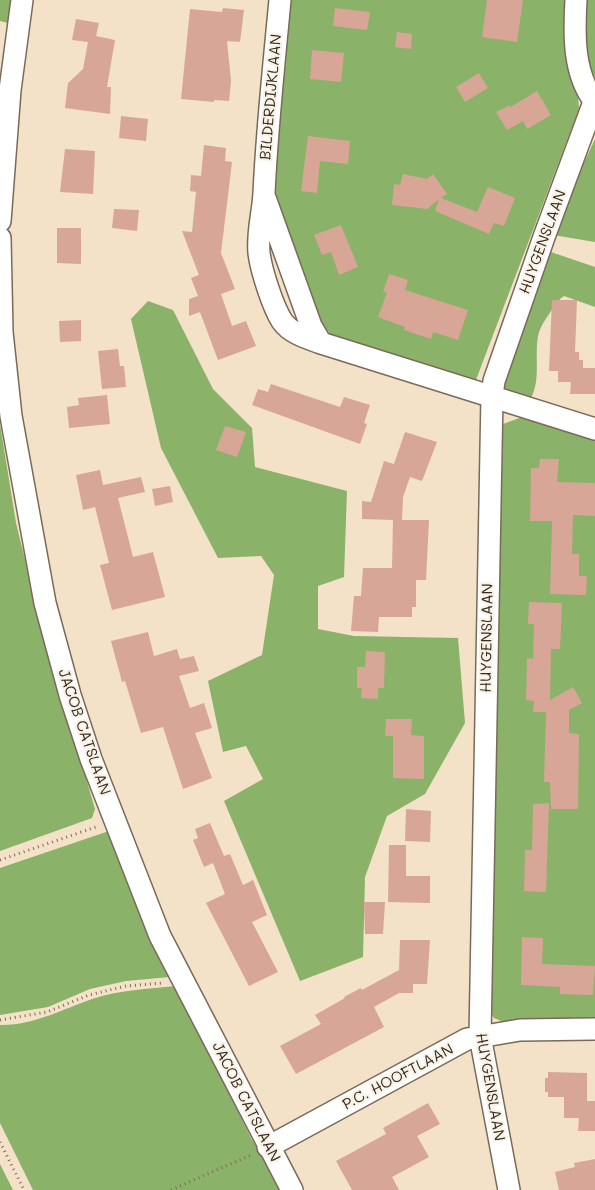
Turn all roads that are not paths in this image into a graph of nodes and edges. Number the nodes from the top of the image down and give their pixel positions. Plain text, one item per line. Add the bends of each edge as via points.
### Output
1 (22, 0) edge
2 (280, 0) edge
3 (576, 0) edge
4 (595, 102) edge
5 (0, 221) edge
6 (0, 238) edge
7 (492, 396) junction
8 (595, 429) edge
9 (595, 1029) edge
10 (480, 1036) junction
11 (268, 1147) junction
12 (292, 1190) edge
13 (509, 1190) edge

1 - 5 street via 10,90
2 - 7 street, BILDERDIJKLAAN via 264,195 310,326 321,343
3 - 4 street via 577,57 584,84
4 - 7 street, HUYGENSLAAN via 544,237
6 - 11 street, JACOB CATSLAAN via 2,332 11,416 45,603 70,695 160,936
7 - 8 street, BILDERDIJKLAAN
7 - 10 street, HUYGENSLAAN
9 - 10 street, P.C. HOOFTLAAN via 520,1030
10 - 11 street, P.C. HOOFTLAAN via 468,1039
10 - 13 street, HUYGENSLAAN
11 - 12 street, JACOB CATSLAAN

